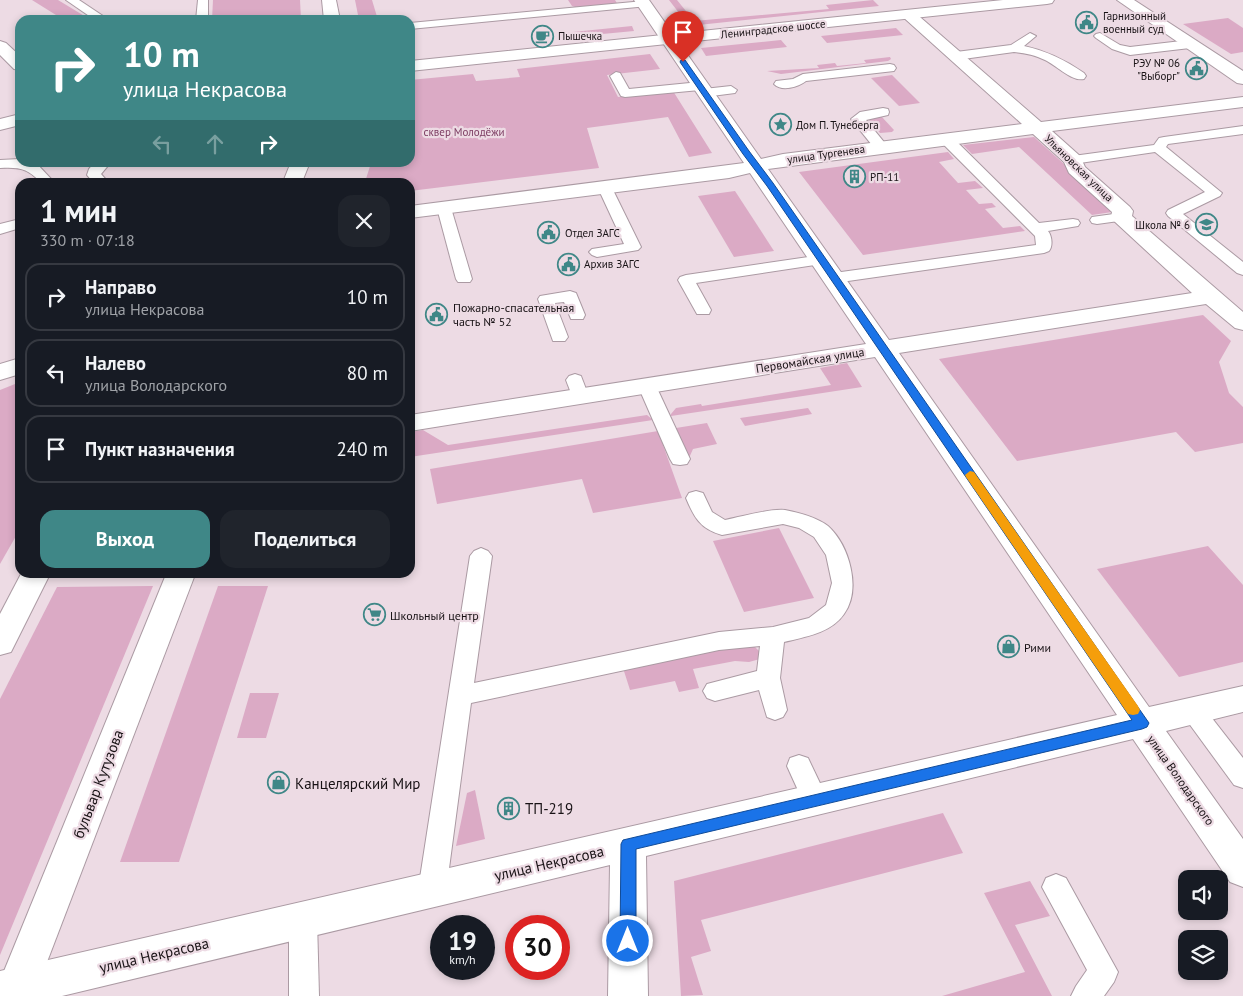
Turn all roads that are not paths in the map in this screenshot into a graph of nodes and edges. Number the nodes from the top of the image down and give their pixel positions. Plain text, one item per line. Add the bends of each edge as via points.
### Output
1 (71, 0) edge
2 (203, 0) edge
3 (329, 0) edge
4 (559, 0) edge
5 (1047, 0) edge
6 (1124, 0) edge
7 (643, 2) edge
8 (565, 12) junction
9 (908, 14) junction
10 (95, 15) edge
11 (202, 15) edge
12 (331, 15) edge
13 (415, 26) edge
14 (1030, 36) dead end
15 (1100, 36) dead end
16 (668, 40) junction
17 (1190, 44) junction
18 (1014, 48) junction
19 (956, 56) junction
20 (415, 65) edge
21 (890, 68) dead end
22 (616, 76) dead end
23 (1080, 76) dead end
24 (1243, 79) edge
25 (780, 84) dead end
26 (702, 89) junction
27 (731, 90) dead end
28 (1243, 102) edge
29 (883, 112) dead end
30 (15, 120) edge
31 (0, 124) edge
32 (1037, 128) junction
33 (1243, 130) edge
34 (946, 139) junction
35 (881, 147) junction
36 (1158, 148) junction
37 (1073, 160) junction
38 (0, 164) edge
39 (15, 164) edge
40 (757, 166) junction
41 (34, 167) edge
42 (99, 167) edge
43 (44, 178) edge
44 (97, 178) edge
45 (605, 188) junction
46 (444, 208) junction
47 (415, 211) edge
48 (1121, 217) junction
49 (1097, 220) dead end
50 (1073, 223) dead end
51 (15, 224) edge
52 (1036, 228) junction
53 (0, 229) edge
54 (597, 252) dead end
55 (828, 269) junction
56 (1243, 270) edge
57 (464, 279) dead end
58 (1210, 297) junction
59 (703, 310) dead end
60 (577, 315) dead end
61 (1242, 322) edge
62 (559, 337) dead end
63 (883, 348) junction
64 (15, 367) edge
65 (0, 373) edge
66 (647, 386) junction
67 (415, 422) edge
68 (680, 459) dead end
69 (696, 498) dead end
70 (481, 556) dead end
71 (33, 578) edge
72 (180, 578) edge
73 (773, 636) junction
74 (0, 643) edge
75 (768, 678) junction
76 (715, 691) dead end
77 (460, 696) junction
78 (1243, 699) edge
79 (774, 710) dead end
80 (1193, 711) junction
81 (1142, 723) junction
82 (799, 766) dead end
83 (1243, 777) edge
84 (815, 800) junction
85 (628, 844) junction
86 (1243, 870) edge
87 (1056, 887) dead end
88 (432, 891) junction
89 (303, 920) junction
90 (11, 991) edge
91 (304, 996) edge
92 (628, 996) edge
93 (1086, 996) edge

1 - 10 lane
2 - 11 lane
3 - 12 street
4 - 8 lane
5 - 9 street, Ленинградское шоссе
6 - 17 street
7 - 8 lane
7 - 16 street, улица Володарского
8 - 13 lane
9 - 16 street, Ленинградское шоссе
9 - 19 street, Ульяновская улица
14 - 18 lane
15 - 17 lane via 1130,51
16 - 20 street, Ленинградское шоссе
16 - 26 street, улица Володарского
17 - 24 street
18 - 19 lane
18 - 23 lane via 1056,59
19 - 32 street, Ульяновская улица
21 - 25 lane via 803,78 796,83
22 - 26 lane via 625,94
26 - 27 lane
26 - 40 street, улица Володарского
28 - 32 street, улица Тургенева
29 - 35 lane via 858,119
30 - 31 street
32 - 34 street, улица Тургенева
32 - 37 street, Ульяновская улица
33 - 36 lane via 1164,141
34 - 35 street, улица Тургенева
34 - 52 lane
35 - 40 street, улица Тургенева
36 - 37 lane
36 - 56 lane via 1215,193 1173,213
37 - 48 street, Ульяновская улица via 1076,169 1123,211
38 - 39 lane
40 - 45 street, улица Тургенева
40 - 55 street, улица Володарского
41 - 43 lane
42 - 44 lane via 94,175
45 - 46 street, улица Тургенева
45 - 54 lane via 633,247
46 - 47 street, улица Тургенева
46 - 57 lane
48 - 49 lane
48 - 58 street, Ульяновская улица
50 - 52 lane
51 - 53 lane
52 - 55 lane via 1043,235 1044,248
55 - 59 lane via 686,280
55 - 63 street, улица Володарского
58 - 61 street, Ульяновская улица
58 - 63 street, Первомайская улица
60 - 62 lane via 570,296 546,299
63 - 66 street, Первомайская улица
63 - 81 street, улица Володарского
64 - 65 street
66 - 67 street, Первомайская улица via 578,388
66 - 68 lane
69 - 73 lane via 704,516 722,528 783,517 804,522 821,532 836,553 843,583 836,610 816,625
70 - 77 lane
71 - 74 street
72 - 90 street, бульвар Кутузова
73 - 75 lane
73 - 77 lane via 719,641
75 - 76 lane
75 - 79 lane
77 - 88 lane
78 - 80 street, улица Некрасова
80 - 81 street, улица Некрасова
80 - 83 lane
81 - 84 street, улица Некрасова
81 - 86 street, улица Володарского
82 - 84 lane
84 - 85 street, улица Некрасова
85 - 88 street, улица Некрасова
85 - 92 street
87 - 93 lane via 1104,972
88 - 89 street, улица Некрасова
89 - 90 street, улица Некрасова
89 - 91 lane

